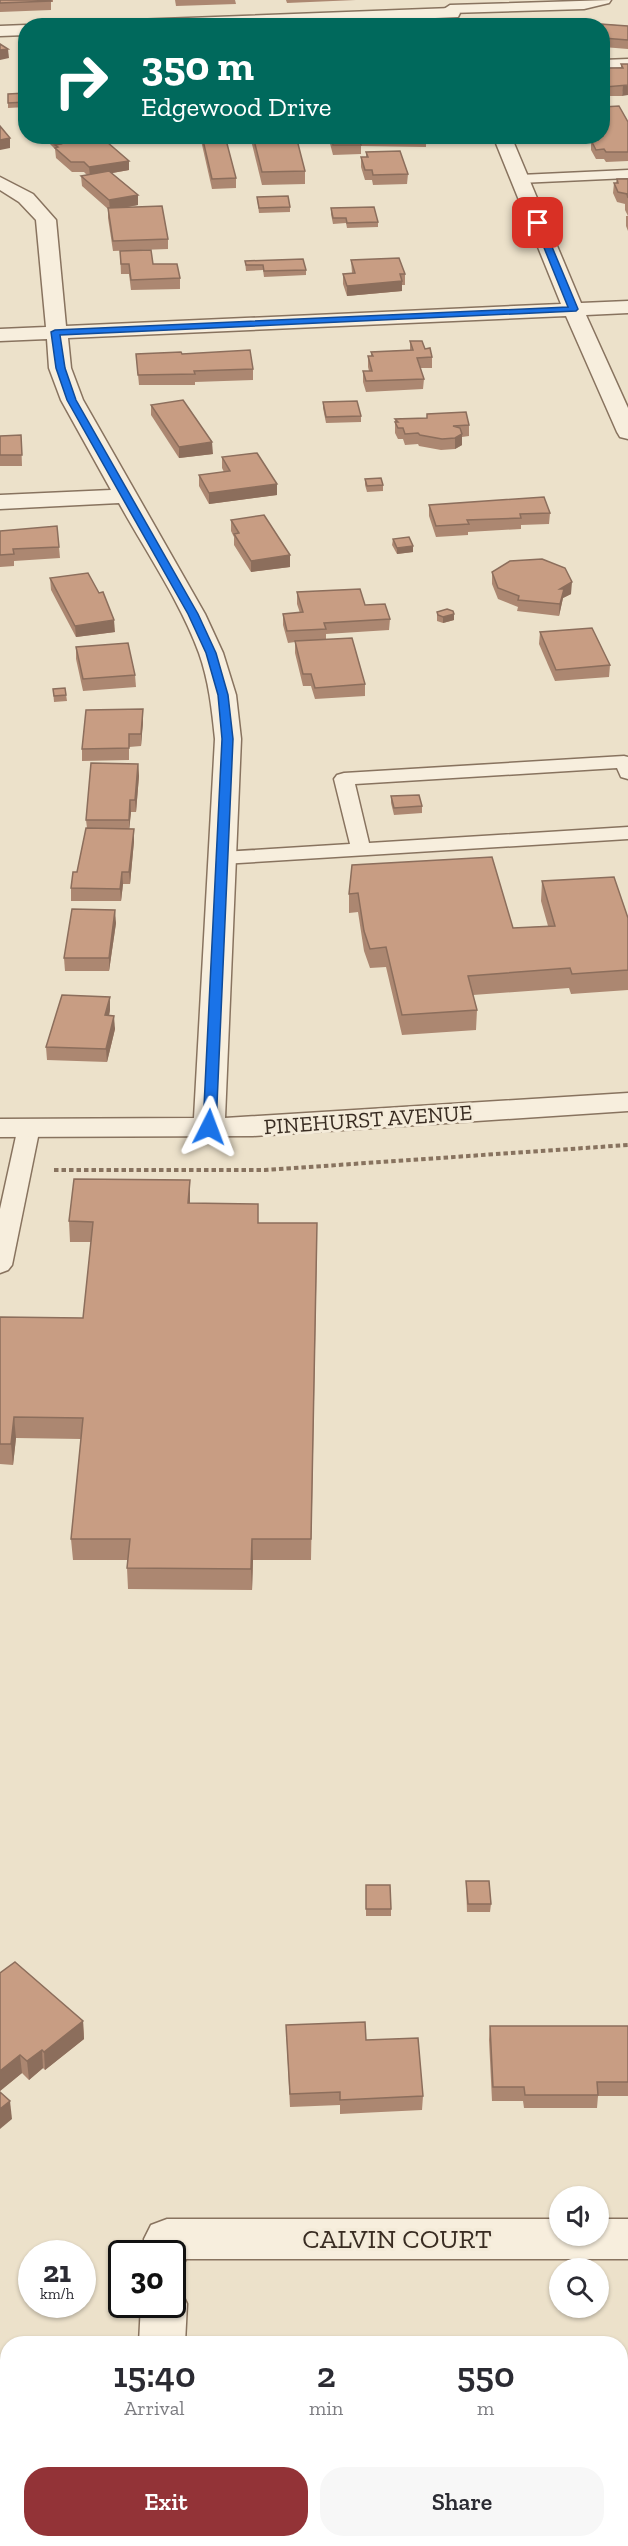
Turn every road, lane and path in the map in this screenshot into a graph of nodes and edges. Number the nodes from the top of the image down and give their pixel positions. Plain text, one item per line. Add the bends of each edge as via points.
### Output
1 (605, 0) edge
2 (451, 12) edge
3 (331, 18) edge
4 (18, 30) edge
5 (0, 31) edge
6 (628, 63) edge
7 (610, 64) edge
8 (505, 144) edge
9 (628, 174) edge
10 (520, 179) junction
11 (0, 183) edge
12 (628, 307) edge
13 (573, 309) junction
14 (55, 332) junction
15 (0, 335) edge
16 (628, 432) edge
17 (126, 496) junction
18 (0, 502) edge
19 (628, 773) edge
20 (628, 832) edge
21 (361, 849) junction
22 (222, 858) junction
23 (628, 1102) edge
24 (209, 1127) junction
25 (15, 1128) edge
26 (628, 1145) edge
27 (20, 1170) junction
28 (4, 1228) edge
29 (0, 1265) edge
30 (628, 2239) edge
31 (186, 2246) edge
32 (163, 2318) edge
33 (162, 2336) edge

1 - 2 lane via 584,5
2 - 3 street
4 - 5 street
6 - 7 lane
8 - 10 street
9 - 10 lane
10 - 13 street
11 - 14 street via 27,197 46,220
12 - 13 street
13 - 14 street
13 - 16 street
14 - 15 street
14 - 17 street via 60,368 72,400
17 - 18 street
17 - 22 street via 193,614 211,653 223,695 228,739
19 - 21 lane via 624,762 344,779
20 - 21 lane
21 - 22 lane
22 - 24 street
23 - 24 street, PINEHURST AVENUE
24 - 25 street, PINEHURST AVENUE
25 - 27 lane
26 - 27 path via 265,1170
27 - 28 lane
28 - 29 lane
30 - 31 street, CALVIN COURT
32 - 33 street

